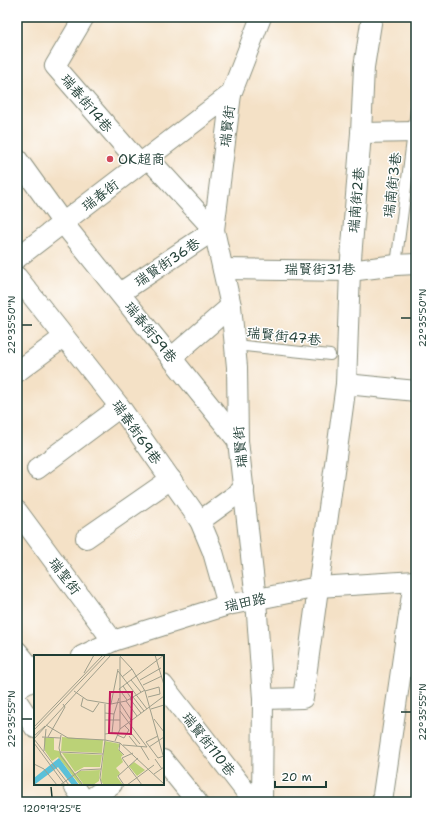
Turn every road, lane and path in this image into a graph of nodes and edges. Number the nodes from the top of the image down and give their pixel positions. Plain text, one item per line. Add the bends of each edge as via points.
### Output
1 (84, 17) edge
2 (261, 17) edge
3 (372, 17) edge
4 (231, 94) junction
5 (416, 110) edge
6 (415, 132) edge
7 (361, 133) junction
8 (17, 159) edge
9 (144, 161) junction
10 (63, 223) junction
11 (214, 230) junction
12 (17, 258) edge
13 (396, 264) junction
14 (416, 264) edge
15 (223, 269) junction
16 (350, 271) junction
17 (17, 277) edge
18 (120, 294) junction
19 (231, 306) junction
20 (64, 337) junction
21 (235, 345) junction
22 (330, 355) dead end
23 (171, 358) junction
24 (17, 372) edge
25 (346, 384) junction
26 (416, 391) edge
27 (120, 407) junction
28 (238, 441) junction
29 (37, 469) dead end
30 (171, 480) junction
31 (244, 489) junction
32 (17, 511) edge
33 (200, 521) junction
34 (86, 538) dead end
35 (415, 581) edge
36 (318, 587) junction
37 (256, 600) junction
38 (228, 605) junction
39 (113, 641) junction
40 (17, 651) edge
41 (86, 655) edge
42 (34, 673) edge
43 (34, 680) edge
44 (164, 686) edge
45 (17, 689) edge
46 (263, 699) junction
47 (17, 701) edge
48 (34, 726) edge
49 (164, 761) edge
50 (74, 785) edge
51 (111, 785) edge
52 (86, 802) edge
53 (197, 802) edge
54 (254, 802) edge
55 (262, 802) edge
56 (382, 802) edge

1 - 9 street, 瑞春街14巷 via 55,66
2 - 4 street
3 - 7 street, 瑞南街2巷 via 364,67
4 - 9 street, 瑞春街
4 - 11 street, 瑞賢街
5 - 6 lane, 瑞南街3巷
6 - 7 street
6 - 13 lane, 瑞南街3巷
7 - 16 street, 瑞南街2巷
8 - 10 street, 瑞春街59巷
9 - 10 street, 瑞春街
9 - 11 street
10 - 12 street, 瑞春街
10 - 18 street, 瑞春街59巷
11 - 15 street, 瑞賢街
11 - 18 street, 瑞賢街36巷
13 - 14 street, 瑞賢街31巷
13 - 16 street, 瑞賢街31巷
15 - 16 street, 瑞賢街31巷
15 - 19 street, 瑞賢街
16 - 25 street, 瑞南街2巷
17 - 20 street, 瑞春街69巷
18 - 23 street, 瑞春街59巷
19 - 21 street, 瑞賢街
19 - 23 street
20 - 24 street
20 - 27 street, 瑞春街69巷
21 - 22 lane, 瑞賢街47巷
21 - 28 street, 瑞賢街
23 - 28 street, 瑞春街59巷
25 - 26 street
25 - 36 street, 瑞南街2巷
27 - 29 street
27 - 30 street, 瑞春街69巷
28 - 31 street, 瑞賢街
30 - 33 street, 瑞春街69巷
30 - 34 street
31 - 33 street
31 - 37 street, 瑞賢街
32 - 39 street, 瑞聖街
33 - 38 street, 瑞春街69巷 via 213,552
35 - 36 street, 瑞田路
35 - 56 street
36 - 37 street, 瑞田路
36 - 46 street, 瑞南街2巷 via 303,698
37 - 38 street, 瑞田路
37 - 46 street, 瑞賢街
38 - 39 street, 瑞田路
39 - 41 street, 瑞田路
40 - 42 street
43 - 45 street
44 - 54 street, 瑞賢街110巷
46 - 55 street, 瑞賢街
47 - 48 street
49 - 53 street
50 - 52 street
51 - 52 street

